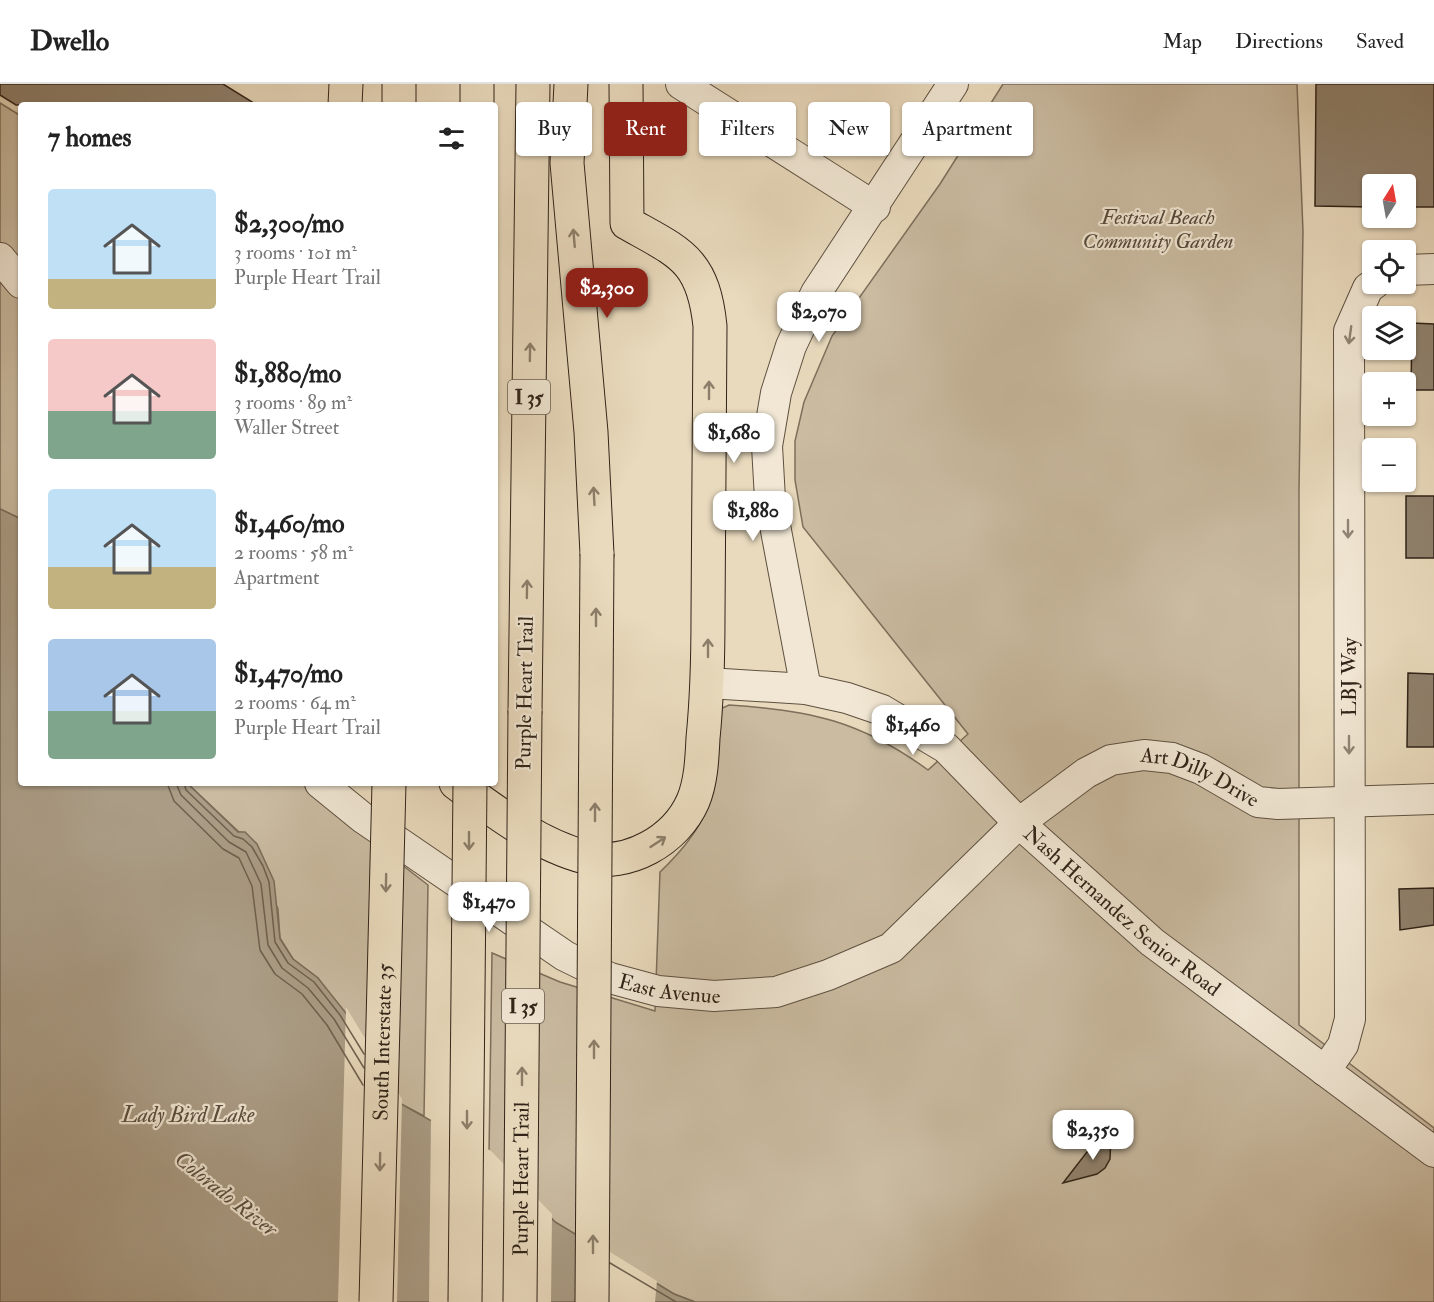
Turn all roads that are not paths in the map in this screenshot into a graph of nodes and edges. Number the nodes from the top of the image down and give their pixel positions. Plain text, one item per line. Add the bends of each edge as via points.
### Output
1 (346, 84) edge
2 (399, 84) edge
3 (477, 84) edge
4 (533, 84) edge
5 (571, 84) edge
6 (626, 84) edge
7 (681, 84) edge
8 (953, 84) edge
9 (345, 102) edge
10 (399, 102) edge
11 (477, 102) edge
12 (875, 207) junction
13 (0, 258) edge
14 (1434, 269) edge
15 (1416, 270) edge
16 (18, 279) edge
17 (1365, 294) edge
18 (708, 683) junction
19 (806, 689) junction
20 (324, 786) edge
21 (389, 786) edge
22 (461, 786) edge
23 (470, 786) edge
24 (1434, 799) edge
25 (1349, 800) junction
26 (1019, 823) junction
27 (1325, 1071) junction
28 (1434, 1152) edge
29 (376, 1302) edge
30 (465, 1302) edge
31 (520, 1302) edge
32 (592, 1302) edge

1 - 9 main road
2 - 10 main road
3 - 11 main road
31 -> 4 main road, Purple Heart Trail / I 35, bridge
32 -> 5 main road, bridge via 597,554 591,432 567,163
18 -> 6 main road via 707,301 693,267 678,252 627,223
7 - 12 street
8 - 12 street
12 - 19 street via 816,293 791,346 776,393 767,446 770,499
13 - 16 street
14 - 15 street
17 -> 25 street, LBJ Way via 1349,331
18 - 19 street, Nash Hernandez Senior Road
22 -> 18 main road via 550,843 586,858 642,853 673,832 693,801 701,769
19 - 26 street, Nash Hernandez Senior Road via 882,710 946,748
20 - 26 street, East Avenue via 363,818 565,956 610,978 658,991 714,996 776,993 891,948
21 -> 29 main road, South Interstate 35, bridge
23 -> 30 main road, bridge
24 - 25 street, Art Dilly Drive
25 - 26 street, Art Dilly Drive via 1258,802 1201,769 1172,758 1144,755 1111,760 1086,773
25 - 27 street, LBJ Way via 1350,1019 1342,1045
26 - 27 street, Nash Hernandez Senior Road via 1152,942
27 - 28 street, Nash Hernandez Senior Road

